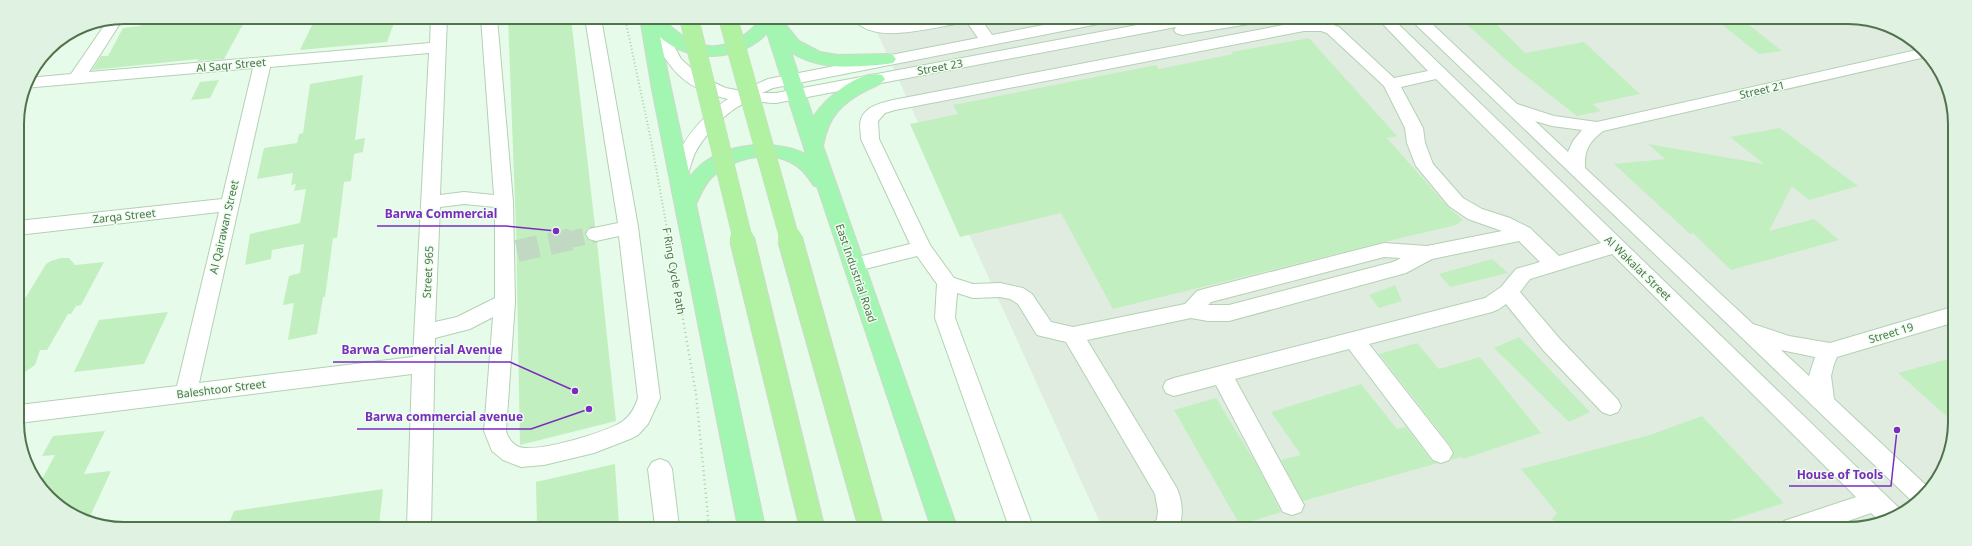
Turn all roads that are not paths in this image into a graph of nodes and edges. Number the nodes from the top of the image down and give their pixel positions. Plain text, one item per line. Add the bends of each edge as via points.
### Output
1 (439, 24) edge
2 (489, 24) edge
3 (594, 24) edge
4 (651, 24) edge
5 (654, 24) edge
6 (657, 24) edge
7 (690, 24) edge
8 (730, 24) edge
9 (765, 24) edge
10 (773, 24) edge
11 (776, 24) edge
12 (870, 24) edge
13 (922, 24) edge
14 (976, 24) edge
15 (1072, 24) edge
16 (1171, 24) edge
17 (1218, 24) edge
18 (1390, 24) edge
19 (1423, 24) edge
20 (1433, 24) edge
21 (113, 25) edge
22 (1136, 31) junction
23 (987, 40) junction
24 (1447, 46) junction
25 (438, 47) junction
26 (1920, 54) edge
27 (887, 59) junction
28 (263, 62) junction
29 (1440, 73) junction
30 (77, 78) junction
31 (876, 79) junction
32 (33, 82) edge
33 (1391, 84) junction
34 (793, 86) junction
35 (743, 97) junction
36 (1509, 106) junction
37 (1597, 127) junction
38 (813, 146) junction
39 (1576, 170) junction
40 (679, 175) junction
41 (828, 190) junction
42 (431, 202) junction
43 (504, 202) junction
44 (686, 203) junction
45 (230, 204) junction
46 (24, 227) edge
47 (628, 227) junction
48 (1523, 232) junction
49 (596, 234) tunnel mouth
50 (1615, 246) junction
51 (922, 248) junction
52 (1554, 263) junction
53 (853, 265) junction
54 (947, 283) junction
55 (1508, 292) junction
56 (505, 302) junction
57 (1948, 316) edge
58 (1744, 328) junction
59 (425, 333) junction
60 (1073, 335) junction
61 (1354, 340) junction
62 (1830, 352) junction
63 (423, 364) junction
64 (1222, 375) junction
65 (1174, 387) dead end
66 (186, 393) junction
67 (1824, 404) junction
68 (1610, 406) dead end
69 (24, 413) edge
70 (1441, 453) dead end
71 (660, 469) dead end
72 (1918, 493) edge
73 (1292, 505) dead end
74 (1883, 508) edge
75 (419, 522) edge
76 (667, 522) edge
77 (751, 522) edge
78 (811, 522) edge
79 (870, 522) edge
80 (942, 522) edge
81 (1019, 522) edge
82 (1168, 522) edge
83 (1823, 522) edge

1 - 25 street, Street 965
2 - 43 street
3 - 47 street
4 - 40 main road via 654,60
5 - 35 street via 675,62 686,73 712,88
6 - 9 main road via 680,44 707,51 738,46 754,36
7 - 78 highway, bridge
8 - 79 highway, bridge
10 - 34 main road, East Industrial Road
11 - 27 main road via 793,46 816,57 851,61
12 - 13 street via 876,28 889,29
14 - 23 street
15 - 23 street, Street 23
16 - 22 street, Street 23
17 - 22 street, Street 23 via 1186,29
18 - 29 street, Al Wakalat Street
19 - 24 street
20 - 24 street
21 - 30 street
22 - 31 street, Street 23
23 - 27 street, Street 23
24 - 36 street
25 - 28 street, Al Saqr Street
25 - 42 street, Street 965
26 - 37 street, Street 21
27 - 34 street, Street 23
28 - 30 street, Al Saqr Street
28 - 45 street, Al Qairawan Street
29 - 33 street
29 - 50 street, Al Wakalat Street
30 - 32 street, Al Saqr Street
31 - 34 street, Street 23
31 - 38 main road via 847,93 826,112 814,134
33 - 48 street via 1414,128 1416,143 1425,166 1456,202 1475,214
33 - 51 street via 1333,30 1323,26 1304,26 879,109 869,120 870,140
34 - 35 street, Street 23 via 768,84
34 - 38 main road, East Industrial Road
35 - 40 street, Street 23 via 725,109 700,134 686,155
36 - 37 street, Street 21 via 1552,121
36 - 39 street
37 - 39 street, Street 21 via 1578,145 1575,157
38 - 41 main road, East Industrial Road
39 - 58 street
40 - 44 main road
41 - 44 main road via 814,171 800,159 788,154 762,151 734,156 710,167 699,179
41 - 53 main road, East Industrial Road
42 - 43 street via 464,198
42 - 59 street, Street 965
43 - 56 street via 510,252
44 - 77 main road
45 - 46 street, Zarqa Street
45 - 66 street, Al Qairawan Street
47 - 49 street
47 - 56 street via 649,398 643,416 628,429 613,437 540,455 521,457 505,451 496,440 495,431
48 - 52 street
48 - 60 street via 1427,253 1399,268 1229,313 1191,310
50 - 52 street
50 - 74 street, Al Wakalat Street
51 - 53 street
51 - 54 street
52 - 55 street via 1523,274
53 - 80 main road, East Industrial Road
54 - 60 street via 973,291 1000,290 1016,293 1025,299 1044,329
54 - 81 street via 946,318
55 - 61 street via 1492,304
55 - 68 street via 1551,344
56 - 59 street via 463,323
57 - 62 street, Street 19
58 - 62 street, Street 19 via 1787,344
58 - 67 street
59 - 63 street, Street 965
60 - 82 street via 1167,492 1170,511
61 - 64 street
61 - 70 street
62 - 67 street via 1824,360 1819,380
63 - 66 street, Baleshtoor Street
63 - 75 street, Street 965
64 - 65 street
64 - 73 street
66 - 69 street, Baleshtoor Street
67 - 72 street
71 - 76 street
74 - 83 street

